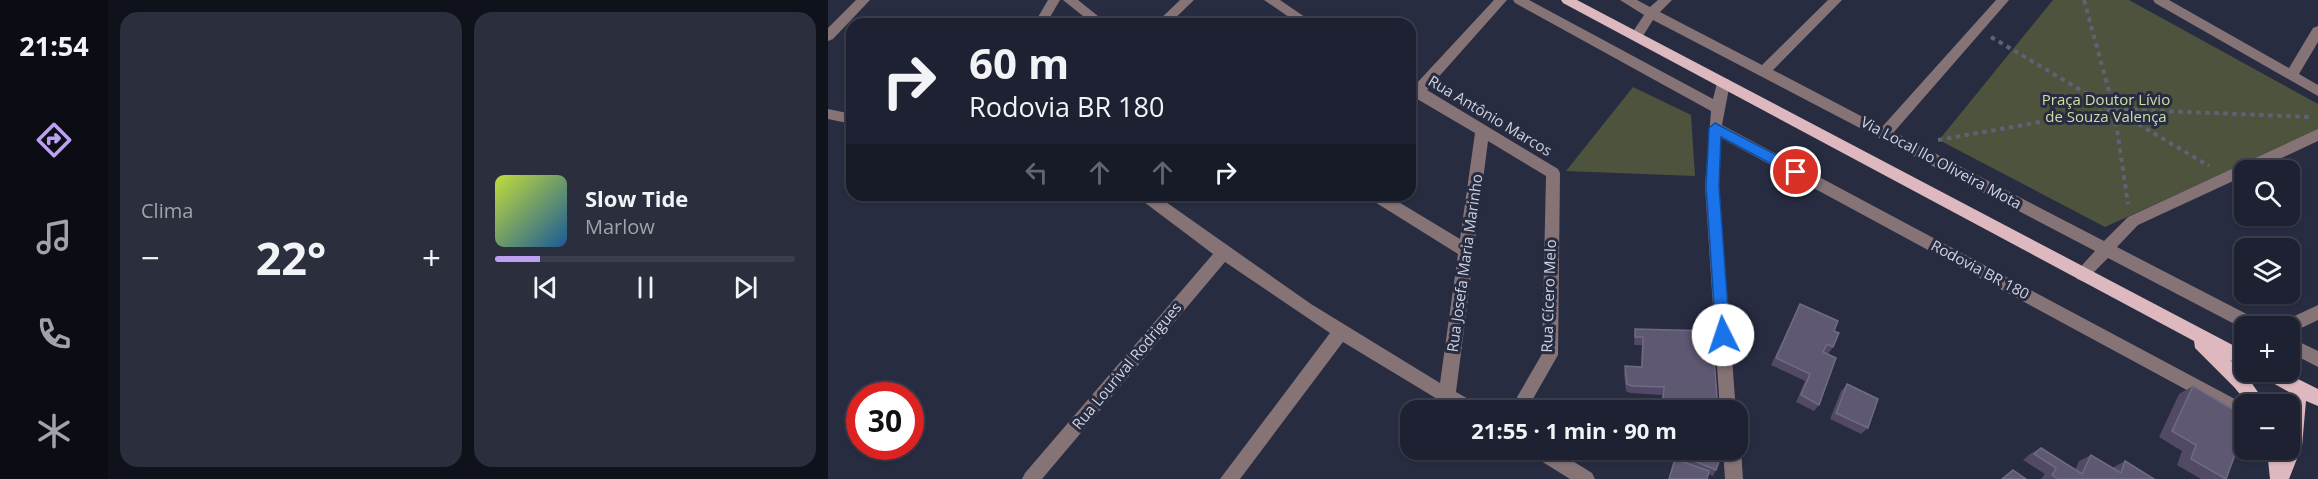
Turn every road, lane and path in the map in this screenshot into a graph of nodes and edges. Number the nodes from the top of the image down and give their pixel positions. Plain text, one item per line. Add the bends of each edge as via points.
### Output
1 (864, 0) edge
2 (1054, 0) edge
3 (1069, 0) edge
4 (1188, 0) edge
5 (1270, 0) edge
6 (1501, 0) edge
7 (1519, 0) edge
8 (1626, 0) edge
9 (1666, 0) edge
10 (1836, 0) edge
11 (2003, 0) edge
12 (2084, 0) edge
13 (1572, 1) edge
14 (2164, 1) edge
15 (1652, 12) junction
16 (1044, 18) edge
17 (1094, 18) edge
18 (1168, 18) edge
19 (1299, 18) edge
20 (1977, 30) junction
21 (2318, 30) edge
22 (828, 36) edge
23 (1636, 36) junction
24 (1765, 70) junction
25 (2291, 76) junction
26 (1723, 83) junction
27 (1416, 87) edge
28 (1416, 90) edge
29 (2318, 91) edge
30 (1718, 108) junction
31 (2114, 109) junction
32 (828, 114) edge
33 (2318, 117) edge
34 (846, 118) edge
35 (1715, 128) junction
36 (1482, 130) junction
37 (1885, 133) junction
38 (2318, 135) edge
39 (1928, 139) dead end
40 (1553, 173) joint
41 (2228, 177) junction
42 (1153, 201) edge
43 (1385, 201) edge
44 (2133, 221) junction
45 (1466, 250) junction
46 (2106, 250) junction
47 (1222, 254) junction
48 (2082, 274) junction
49 (2318, 312) edge
50 (2235, 316) edge
51 (2300, 321) edge
52 (2181, 326) junction
53 (1340, 333) junction
54 (2300, 350) edge
55 (2234, 354) edge
56 (2318, 359) edge
57 (2287, 382) edge
58 (2297, 387) junction
59 (2250, 394) edge
60 (1447, 396) junction
61 (2318, 398) edge
62 (1454, 400) edge
63 (1523, 400) edge
64 (1727, 400) edge
65 (2234, 408) edge
66 (1555, 460) edge
67 (1733, 460) edge
68 (2277, 460) edge
69 (1031, 479) edge
70 (1229, 479) edge
71 (1586, 479) edge
72 (1734, 479) edge
73 (2280, 479) edge

1 - 22 street
2 - 16 street
3 - 17 street
4 - 18 street
5 - 19 street
6 - 27 street
7 - 30 street
8 - 15 street, Via Local Ilo Oliveira Mota
9 - 15 street
10 - 24 street
11 - 20 street
12 - 31 path
13 - 23 main road
14 - 25 street
15 - 23 street
15 - 24 street, Via Local Ilo Oliveira Mota
20 - 31 path
20 - 37 street
21 - 25 street
23 - 26 main road
24 - 37 street, Via Local Ilo Oliveira Mota
25 - 29 street
26 - 30 street
26 - 48 main road
28 - 36 street, Rua Antônio Marcos
30 - 35 street
31 - 33 path
31 - 39 path
31 - 41 path
31 - 44 path via 2129,216
32 - 34 street
35 - 64 street via 1712,186
35 - 65 street, Rodovia BR 180
36 - 40 street, Rua Antônio Marcos
36 - 45 street, Rua Josefa Maria Marinho
37 - 46 street, Via Local Ilo Oliveira Mota
38 - 41 street
40 - 63 street, Rua Cícero Melo via 1550,355
41 - 44 street
42 - 47 street
43 - 45 street
44 - 46 street
45 - 60 street, Rua Josefa Maria Marinho
46 - 48 street
46 - 50 street, Via Local Ilo Oliveira Mota
47 - 53 street
47 - 69 street, Rua Lourival Rodrigues
48 - 52 main road
49 - 51 street
52 - 55 main road
52 - 59 main road via 2227,367
53 - 60 street
53 - 70 street
54 - 56 street
57 - 58 main road
58 - 61 main road
58 - 73 main road via 2297,432
60 - 62 street
66 - 71 street
67 - 72 street
68 - 73 main road

